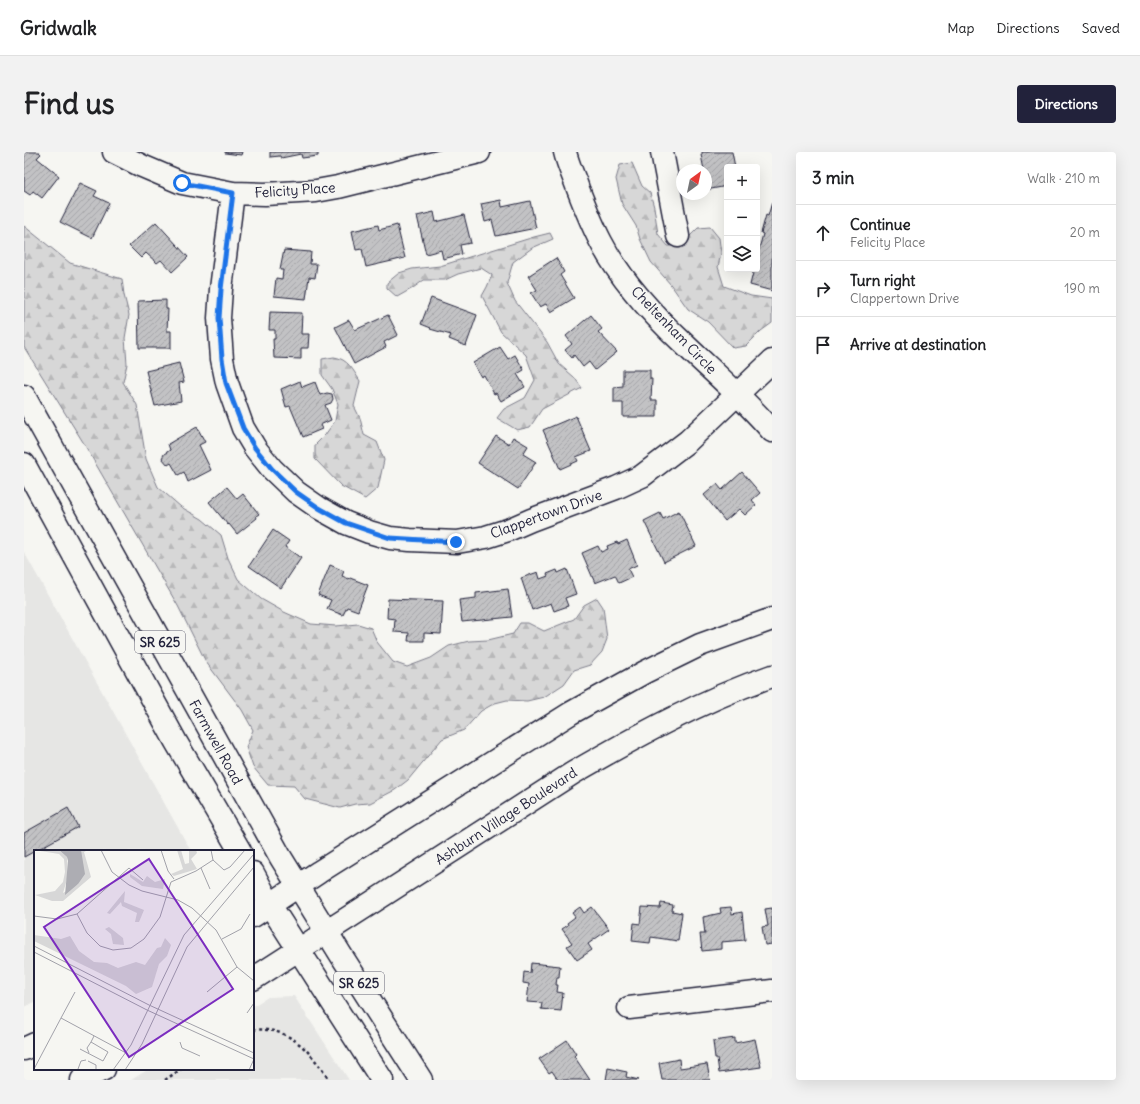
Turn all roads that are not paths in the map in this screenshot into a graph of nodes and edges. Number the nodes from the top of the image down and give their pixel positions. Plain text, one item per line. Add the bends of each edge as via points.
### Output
1 (114, 152) edge
2 (479, 152) edge
3 (565, 152) edge
4 (662, 152) edge
5 (233, 193) junction
6 (678, 236) dead end
7 (772, 361) edge
8 (737, 394) junction
9 (24, 396) edge
10 (772, 431) edge
11 (24, 464) edge
12 (772, 619) edge
13 (772, 676) edge
14 (239, 850) edge
15 (254, 877) edge
16 (298, 886) junction
17 (262, 910) edge
18 (326, 932) junction
19 (299, 950) junction
20 (254, 978) edge
21 (772, 991) edge
22 (629, 1008) dead end
23 (102, 1070) edge
24 (82, 1080) edge
25 (382, 1080) edge
26 (421, 1080) edge

1 - 5 main road, Felicity Place via 182,183
2 - 5 main road, Felicity Place via 316,191
3 - 8 main road, Cheltenham Circle via 589,217 601,244 616,268 652,312
4 - 6 main road
5 - 8 main road, Clappertown Drive via 219,318 226,383 243,428 272,469 296,492 346,523 390,538 456,542 508,530 642,476 688,442
7 - 8 main road, Clappertown Drive
8 - 10 main road, Cheltenham Circle
9 - 16 main road, Farmwell Road / SR 625
11 - 14 main road, SR 625 via 176,742
12 - 16 main road via 700,645 570,713
13 - 18 main road, Ashburn Village Boulevard via 678,716 627,742 573,773
15 - 17 main road, SR 625
16 - 17 main road
16 - 18 main road, Farmwell Road / SR 625
17 - 19 main road, SR 625
18 - 19 main road, Ashburn Village Boulevard
18 - 26 main road, Farmwell Road / SR 625
19 - 20 main road, Ashburn Village Boulevard
19 - 25 main road, SR 625
21 - 22 main road
23 - 24 main road

